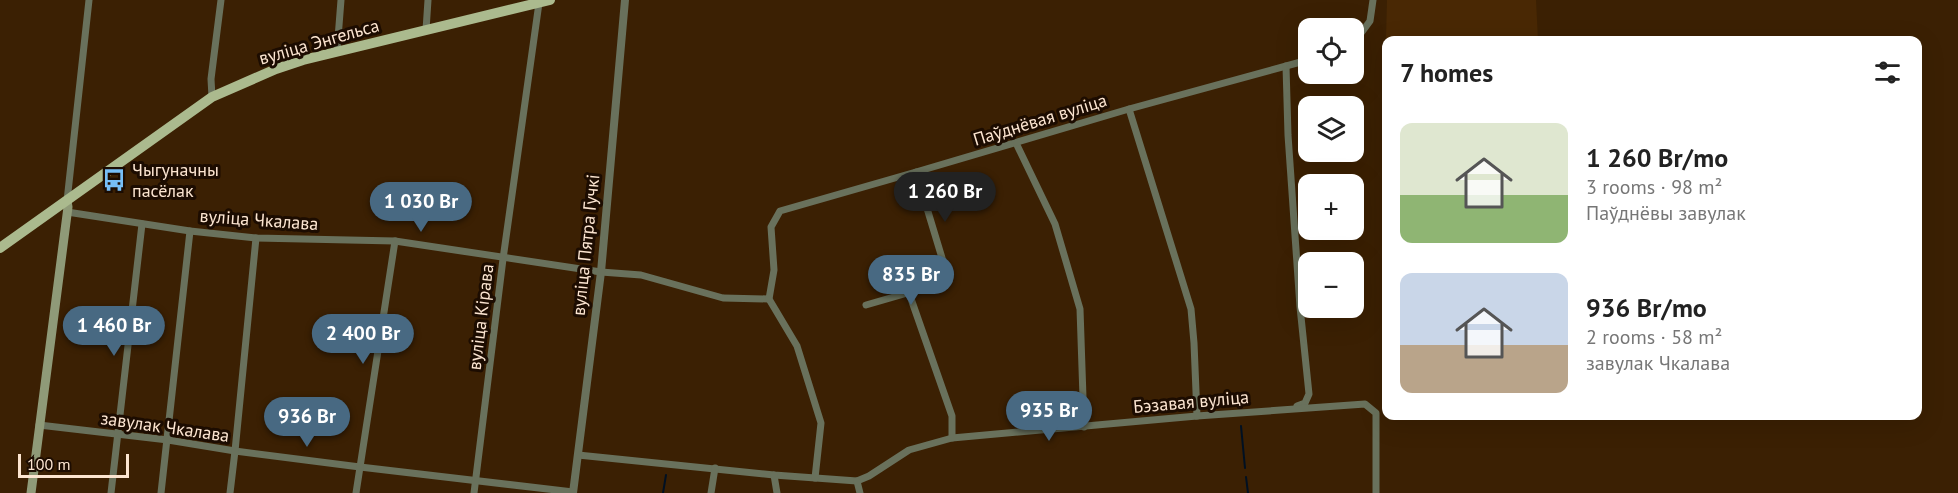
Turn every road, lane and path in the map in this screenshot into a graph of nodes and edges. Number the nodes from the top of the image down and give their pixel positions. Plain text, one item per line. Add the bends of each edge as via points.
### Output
1 (89, 0) edge
2 (221, 0) edge
3 (342, 0) edge
4 (428, 0) edge
5 (625, 0) edge
6 (1373, 0) edge
7 (544, 1) edge
8 (1364, 29) edge
9 (426, 30) junction
10 (337, 51) junction
11 (1298, 63) edge
12 (1287, 66) junction
13 (212, 97) junction
14 (1129, 109) junction
15 (1016, 143) junction
16 (916, 172) junction
17 (67, 206) junction
18 (142, 224) junction
19 (189, 231) junction
20 (256, 238) junction
21 (394, 241) junction
22 (0, 248) edge
23 (503, 259) junction
24 (601, 272) junction
25 (909, 293) junction
26 (769, 299) junction
27 (866, 305) dead end
28 (1292, 409) junction
29 (1197, 416) junction
30 (39, 425) junction
31 (1084, 427) junction
32 (117, 435) junction
33 (952, 438) junction
34 (168, 440) junction
35 (235, 452) junction
36 (578, 455) junction
37 (360, 467) junction
38 (715, 468) junction
39 (774, 475) junction
40 (815, 478) junction
41 (476, 481) junction
42 (857, 481) junction
43 (573, 492) edge
44 (31, 493) edge
45 (111, 493) edge
46 (161, 493) edge
47 (230, 493) edge
48 (356, 493) edge
49 (474, 493) edge
50 (711, 493) edge
51 (777, 493) edge
52 (860, 493) edge
53 (1376, 493) edge

1 - 17 street
2 - 13 street
3 - 10 street
4 - 9 street
5 - 24 street, вуліца Пятра Гучкі
6 - 8 street via 1370,21
7 - 9 main road, вуліца Энгельса
7 - 23 street, вуліца Кірава
9 - 10 main road, вуліца Энгельса
10 - 13 main road, вуліца Энгельса via 276,69
11 - 12 street, Паўднёвая вуліца
12 - 14 street, Паўднёвая вуліца
12 - 28 street via 1288,135 1309,393 1305,403
13 - 17 main road, вуліца Энгельса
14 - 15 street, Паўднёвая вуліца
14 - 29 street via 1191,309
15 - 16 street, Паўднёвая вуліца
15 - 31 street via 1055,224 1080,309
16 - 25 street via 949,281
16 - 26 street, Паўднёвая вуліца via 780,211 771,226 774,270
17 - 18 street, вуліца Чкалава
17 - 22 main road, вуліца Энгельса
17 - 30 main road
18 - 19 street, вуліца Чкалава
18 - 32 street
19 - 20 street, вуліца Чкалава
19 - 34 street
20 - 21 street, вуліца Чкалава
20 - 35 street
21 - 23 street, вуліца Чкалава
21 - 37 street
23 - 24 street, вуліца Чкалава
23 - 41 street, вуліца Кірава
24 - 26 street, вуліца Чкалава via 641,275 723,298
24 - 36 street, вуліца Пятра Гучкі
25 - 27 street
25 - 33 street via 952,416
26 - 40 street via 797,346 821,423
28 - 29 street, Бэзавая вуліца
28 - 53 street, Бэзавая вуліца via 1365,404 1376,413
29 - 31 street, Бэзавая вуліца
30 - 32 street, завулак Чкалава
30 - 44 main road
31 - 33 street, Бэзавая вуліца
32 - 34 street, завулак Чкалава
32 - 45 street
33 - 42 street, Бэзавая вуліца via 909,450
34 - 35 street, завулак Чкалава
34 - 46 street
35 - 37 street, завулак Чкалава
35 - 47 street
36 - 38 street
36 - 43 street, вуліца Пятра Гучкі
37 - 41 street, завулак Чкалава
37 - 48 street
38 - 39 street
38 - 50 street
39 - 40 street
39 - 51 street
40 - 42 street
41 - 43 street, завулак Чкалава
41 - 49 street, вуліца Кірава
42 - 52 street

